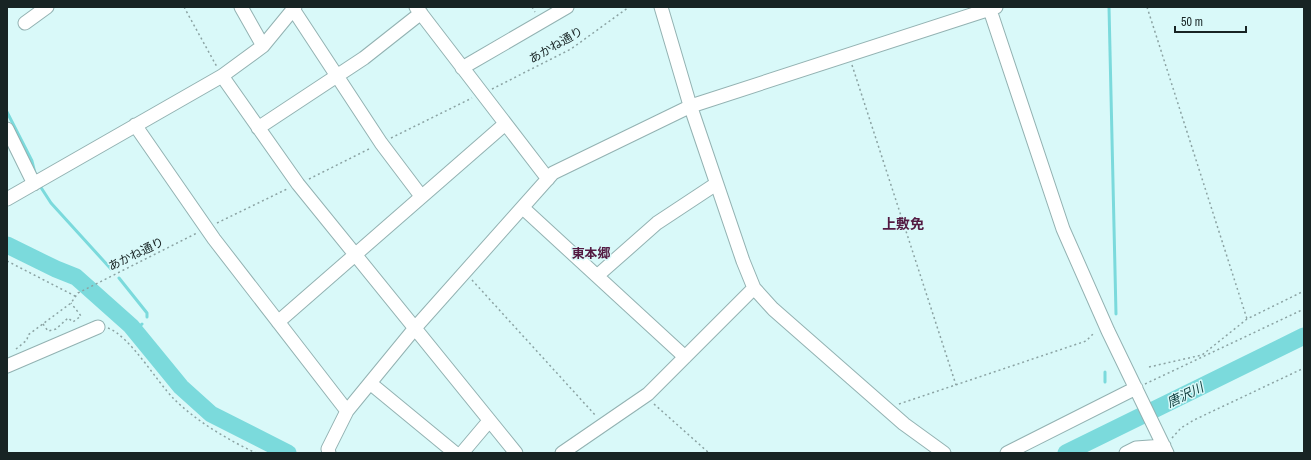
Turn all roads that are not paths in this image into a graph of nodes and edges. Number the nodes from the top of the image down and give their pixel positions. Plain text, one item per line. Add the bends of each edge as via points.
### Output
1 (47, 7) edge
2 (241, 7) edge
3 (567, 7) edge
4 (661, 7) edge
5 (294, 8) edge
6 (992, 8) edge
7 (418, 10) edge
8 (25, 23) dead end
9 (262, 46) junction
10 (462, 68) junction
11 (222, 76) junction
12 (337, 77) junction
13 (691, 106) junction
14 (505, 124) junction
15 (135, 125) junction
16 (258, 128) junction
17 (7, 129) edge
18 (548, 179) junction
19 (34, 184) junction
20 (716, 184) junction
21 (421, 196) junction
22 (7, 199) edge
23 (523, 208) junction
24 (356, 254) junction
25 (597, 276) junction
26 (754, 288) junction
27 (278, 322) junction
28 (98, 327) road end
29 (415, 328) junction
30 (685, 357) junction
31 (7, 366) edge
32 (370, 384) junction
33 (1137, 390) junction
34 (347, 411) junction
35 (489, 421) junction
36 (1164, 447) edge
37 (329, 453) edge
38 (454, 453) edge
39 (462, 453) edge
40 (516, 453) edge
41 (562, 453) edge
42 (944, 453) edge
43 (1007, 453) edge
44 (1126, 453) edge

1 - 8 street
2 - 9 street
3 - 10 street
4 - 13 street
5 - 9 street
5 - 12 street
6 - 13 street
6 - 33 street via 1063,229
7 - 10 street
7 - 12 street via 364,58
9 - 11 street
10 - 14 street
11 - 15 street
11 - 16 street
12 - 16 street
12 - 21 street via 380,143
13 - 18 street via 553,173
13 - 20 street
14 - 18 street
14 - 21 street
15 - 19 street
15 - 27 street via 214,239
16 - 24 street via 298,184
17 - 19 street
18 - 23 street
19 - 22 street
20 - 25 street via 657,223
20 - 26 street
21 - 24 street
23 - 25 street
23 - 29 street
24 - 27 street
24 - 29 street
25 - 30 street
26 - 30 street
26 - 42 street via 773,309 886,409
27 - 34 street
28 - 31 street
29 - 32 street
29 - 35 street
30 - 41 street via 645,397
32 - 34 street
32 - 38 street
33 - 36 street
33 - 43 street
34 - 37 street via 328,449
35 - 39 street
35 - 40 street
36 - 44 street via 1136,448

